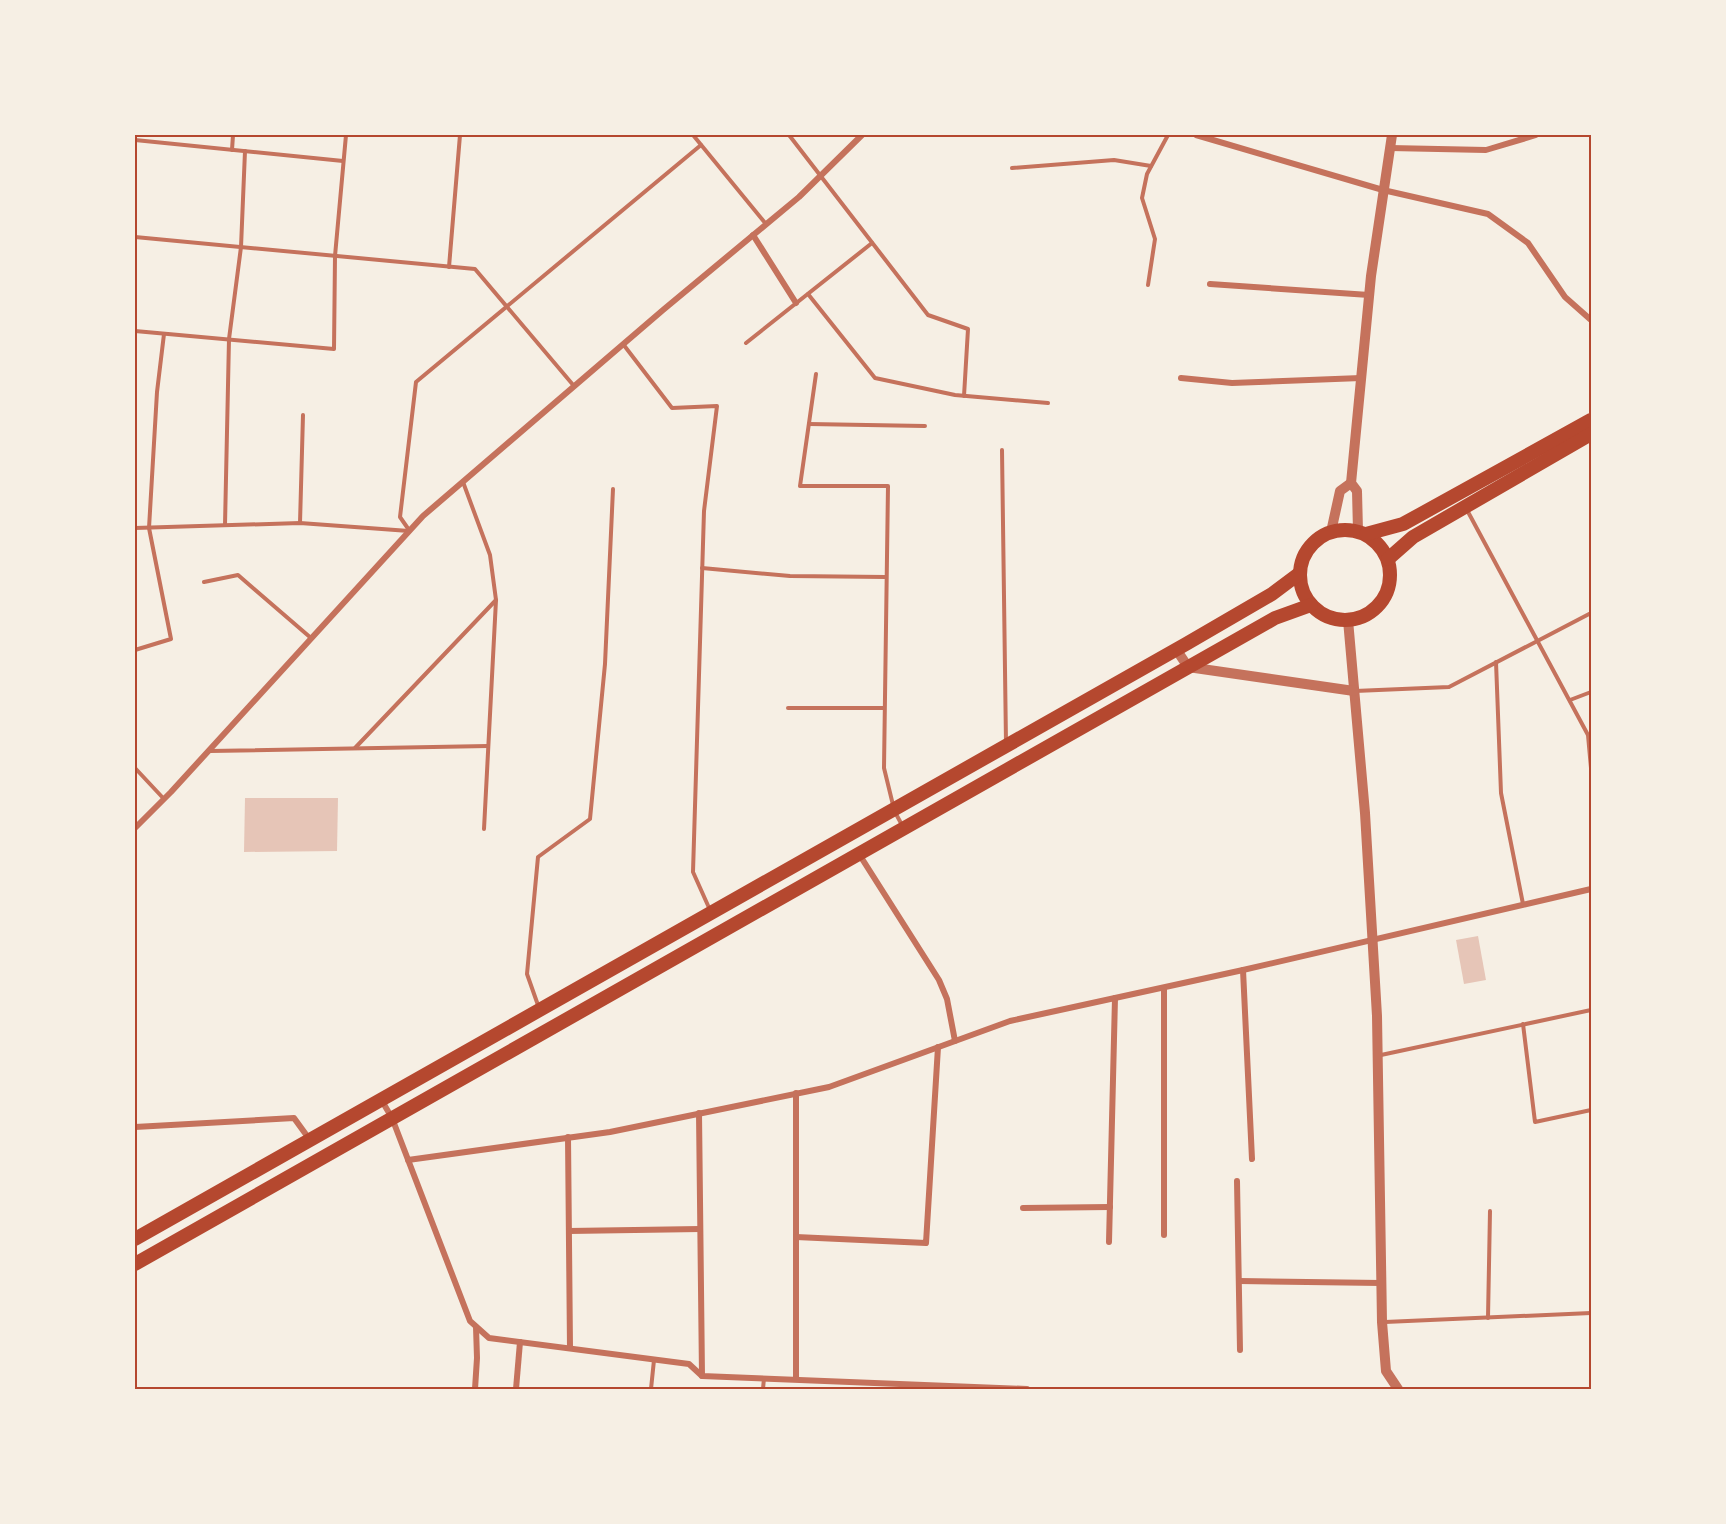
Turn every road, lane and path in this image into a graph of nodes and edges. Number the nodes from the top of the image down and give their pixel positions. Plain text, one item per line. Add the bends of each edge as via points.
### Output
1 (233, 135) edge
2 (345, 135) edge
3 (460, 135) edge
4 (789, 135) edge
5 (862, 135) edge
6 (1168, 135) edge
7 (1196, 135) edge
8 (1392, 135) edge
9 (1536, 135) edge
10 (695, 136) edge
11 (135, 140) edge
12 (701, 145) junction
13 (1390, 148) junction
14 (232, 150) junction
15 (245, 152) junction
16 (343, 161) junction
17 (1151, 166) junction
18 (1012, 168) dead end
19 (821, 175) junction
20 (1383, 190) junction
21 (766, 224) junction
22 (753, 235) junction
23 (135, 237) edge
24 (872, 243) junction
25 (241, 247) junction
26 (335, 256) junction
27 (449, 267) junction
28 (1210, 284) dead end
29 (1148, 285) dead end
30 (808, 294) junction
31 (1369, 295) junction
32 (796, 303) junction
33 (507, 307) junction
34 (1591, 320) edge
35 (135, 331) edge
36 (164, 334) junction
37 (229, 339) junction
38 (746, 343) dead end
39 (623, 344) junction
40 (816, 374) dead end
41 (1181, 378) dead end
42 (1361, 378) junction
43 (574, 386) junction
44 (964, 396) junction
45 (1048, 404) dead end
46 (303, 415) dead end
47 (1591, 420) edge
48 (809, 424) junction
49 (926, 426) dead end
50 (1591, 434) edge
51 (1002, 450) dead end
52 (463, 482) junction
53 (1351, 483) junction
54 (613, 489) dead end
55 (1466, 506) junction
56 (300, 523) junction
57 (225, 525) junction
58 (135, 528) edge
59 (149, 528) junction
60 (409, 531) junction
61 (1331, 532) junction
62 (1362, 533) junction
63 (1388, 559) junction
64 (702, 568) junction
65 (1300, 573) junction
66 (886, 577) junction
67 (204, 582) dead end
68 (496, 600) junction
69 (1311, 605) junction
70 (1591, 613) edge
71 (1348, 620) junction
72 (311, 638) junction
73 (1539, 640) junction
74 (1176, 649) junction
75 (135, 650) edge
76 (1496, 662) junction
77 (1188, 667) junction
78 (1354, 691) junction
79 (1591, 692) edge
80 (1570, 700) junction
81 (788, 708) dead end
82 (884, 708) junction
83 (488, 746) junction
84 (1006, 746) junction
85 (355, 748) junction
86 (208, 751) junction
87 (135, 768) edge
88 (1591, 768) edge
89 (164, 799) junction
90 (894, 810) junction
91 (903, 827) junction
92 (135, 828) edge
93 (484, 829) dead end
94 (859, 853) junction
95 (1591, 889) edge
96 (1524, 905) junction
97 (712, 914) junction
98 (1373, 941) junction
99 (1243, 970) junction
100 (1164, 988) junction
101 (1115, 998) junction
102 (1591, 1010) edge
103 (540, 1011) junction
104 (1523, 1024) junction
105 (955, 1041) junction
106 (938, 1047) junction
107 (1378, 1055) junction
108 (796, 1094) junction
109 (382, 1101) junction
110 (1591, 1110) edge
111 (699, 1113) junction
112 (392, 1118) junction
113 (135, 1127) edge
114 (568, 1137) junction
115 (311, 1140) junction
116 (1252, 1159) dead end
117 (408, 1160) junction
118 (1237, 1181) dead end
119 (1110, 1207) junction
120 (1023, 1208) dead end
121 (1490, 1211) dead end
122 (700, 1229) junction
123 (569, 1231) junction
124 (1164, 1235) dead end
125 (796, 1237) junction
126 (135, 1239) edge
127 (1109, 1242) dead end
128 (135, 1264) edge
129 (1240, 1281) junction
130 (1381, 1283) junction
131 (1591, 1313) edge
132 (1488, 1318) junction
133 (1382, 1322) junction
134 (476, 1326) junction
135 (520, 1342) junction
136 (570, 1348) junction
137 (1240, 1350) dead end
138 (654, 1359) junction
139 (702, 1376) junction
140 (764, 1378) junction
141 (796, 1379) junction
142 (976, 1388) edge
143 (475, 1389) edge
144 (516, 1389) edge
145 (651, 1389) edge
146 (763, 1389) edge
147 (1027, 1389) edge
148 (1398, 1389) edge

1 - 14 lane
2 - 16 lane
3 - 27 lane
4 - 19 lane
5 - 19 street
6 - 17 lane
7 - 20 street
8 - 13 street
9 - 13 street via 1486,150
10 - 12 lane
11 - 14 lane
12 - 21 lane
12 - 33 lane
13 - 20 street
14 - 15 lane
15 - 16 lane
15 - 25 lane
16 - 26 lane
17 - 18 lane via 1114,160
17 - 29 lane via 1142,198 1155,239
19 - 21 street
19 - 24 lane
20 - 31 street
20 - 34 street via 1488,214 1528,243 1565,297
21 - 22 street
22 - 32 street
22 - 39 street
23 - 25 lane
24 - 30 lane
24 - 44 lane via 928,315 968,329
25 - 26 lane
25 - 37 lane
26 - 27 lane
26 - 37 lane via 334,349
27 - 33 lane via 475,269
28 - 31 street
30 - 32 lane
30 - 44 lane via 875,378
31 - 42 street
32 - 38 lane
33 - 43 lane
33 - 60 lane via 416,382 400,517
35 - 36 lane
36 - 37 lane
36 - 59 lane
37 - 57 lane
39 - 43 street
39 - 64 lane via 672,408 717,406 704,511
40 - 48 lane
41 - 42 street via 1232,383
42 - 53 street
43 - 52 street
44 - 45 lane
46 - 56 lane
47 - 62 main road via 1403,524
48 - 49 lane
48 - 66 lane via 800,486 888,486
50 - 55 main road
51 - 84 lane
52 - 60 street
52 - 68 lane via 490,555
53 - 61 street via 1340,491
53 - 62 street via 1357,491
54 - 103 lane via 605,664 590,819 538,857 527,974
55 - 63 main road via 1413,537
55 - 73 lane
56 - 57 lane
56 - 60 lane
57 - 59 lane
58 - 59 lane
59 - 75 lane via 171,639
60 - 72 street
61 - 62 main road
61 - 65 main road via 1318,539 1305,555
62 - 63 main road via 1380,545
63 - 71 main road via 1391,579 1386,596 1376,608
64 - 66 lane via 790,576
64 - 97 lane via 693,872
65 - 69 main road via 1302,589
65 - 74 main road via 1272,594
66 - 82 lane
67 - 72 lane via 238,575
68 - 83 lane
68 - 85 lane
69 - 71 main road via 1324,616
69 - 77 main road via 1275,618
70 - 73 lane
71 - 78 street
72 - 86 street
73 - 76 lane
73 - 80 lane
74 - 77 street
74 - 84 main road
76 - 78 lane via 1449,687
76 - 96 lane via 1501,793
77 - 78 street
77 - 91 main road
78 - 98 street
79 - 80 lane
80 - 88 lane via 1588,735
81 - 82 lane
82 - 90 lane via 884,768
83 - 85 lane
83 - 93 lane
84 - 90 main road
85 - 86 lane
86 - 89 street
87 - 89 lane
89 - 92 street
90 - 91 lane
90 - 97 main road
91 - 94 main road
94 - 105 street via 939,980
94 - 112 main road
95 - 96 street
96 - 98 street
97 - 103 main road
98 - 99 street
98 - 107 street
99 - 100 street
99 - 116 street
100 - 101 street
100 - 124 street
101 - 105 street via 1010,1021
101 - 119 street
102 - 104 lane
103 - 109 main road
104 - 107 lane
104 - 110 lane via 1535,1122
105 - 106 street
106 - 108 street via 829,1087
106 - 125 street via 926,1243
107 - 130 street
108 - 111 street
108 - 125 street
109 - 112 street
109 - 115 main road
111 - 114 street
111 - 122 street
112 - 117 street
112 - 128 main road
113 - 115 street via 294,1118
114 - 117 street
114 - 123 street
115 - 126 main road
117 - 134 street via 470,1321
118 - 129 street
119 - 120 street
119 - 127 street
121 - 132 lane
122 - 123 street
122 - 139 street
123 - 136 street
125 - 141 street
129 - 130 street
129 - 137 street
130 - 133 street
131 - 132 lane
132 - 133 lane
133 - 148 street via 1386,1371
134 - 135 street via 489,1338
134 - 143 street
135 - 136 street
135 - 144 street
136 - 138 street
138 - 139 street via 689,1364
138 - 145 lane
139 - 140 street
140 - 141 street
140 - 146 lane
141 - 142 street
142 - 147 street

